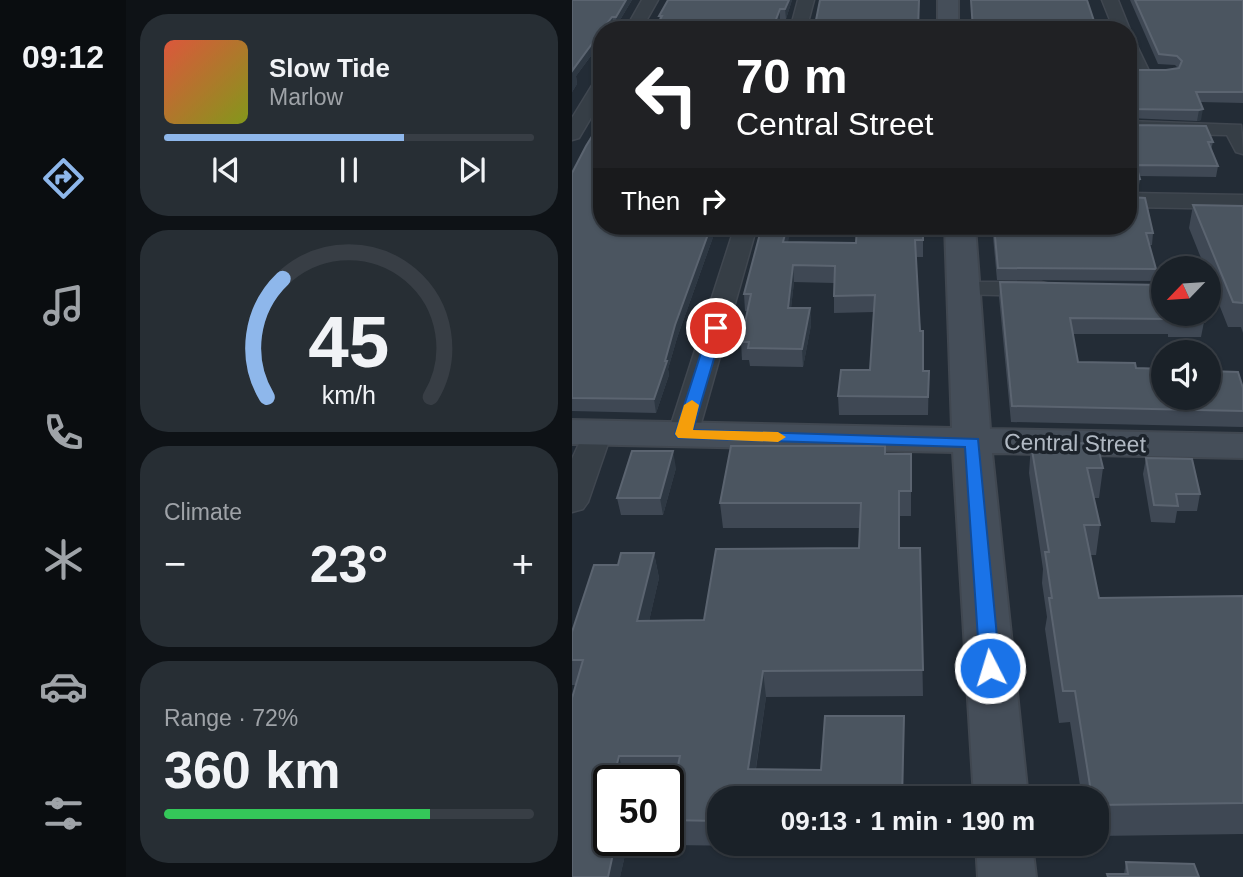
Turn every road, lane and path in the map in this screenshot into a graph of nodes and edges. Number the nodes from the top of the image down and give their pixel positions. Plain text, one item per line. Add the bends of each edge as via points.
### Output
1 (650, 0) edge
2 (806, 0) edge
3 (948, 0) edge
4 (1110, 0) edge
5 (638, 21) edge
6 (800, 21) edge
7 (948, 21) edge
8 (1118, 21) edge
9 (1137, 71) edge
10 (1160, 72) edge
11 (593, 92) edge
12 (572, 98) edge
13 (593, 98) edge
14 (1225, 110) dead end
15 (1137, 127) edge
16 (1234, 129) junction
17 (572, 134) edge
18 (1243, 148) edge
19 (1137, 200) edge
20 (1243, 202) edge
21 (743, 235) edge
22 (960, 235) edge
23 (964, 289) junction
24 (1069, 290) edge
25 (584, 432) edge
26 (683, 434) junction
27 (972, 442) junction
28 (1243, 446) edge
29 (572, 502) edge
30 (1000, 786) edge
31 (1005, 856) edge
32 (1007, 877) edge

1 - 5 street
2 - 6 street
3 - 7 main road
4 - 8 street
9 - 10 street
11 - 12 street
13 - 17 street
14 - 16 street
15 - 16 street
16 - 18 street
19 - 20 street
21 - 26 street
22 - 23 main road
23 - 24 street
23 - 27 main road
25 - 26 main road, Central Street
25 - 29 street
26 - 27 main road, Central Street
27 - 28 main road, Central Street
27 - 30 main road
31 - 32 main road

